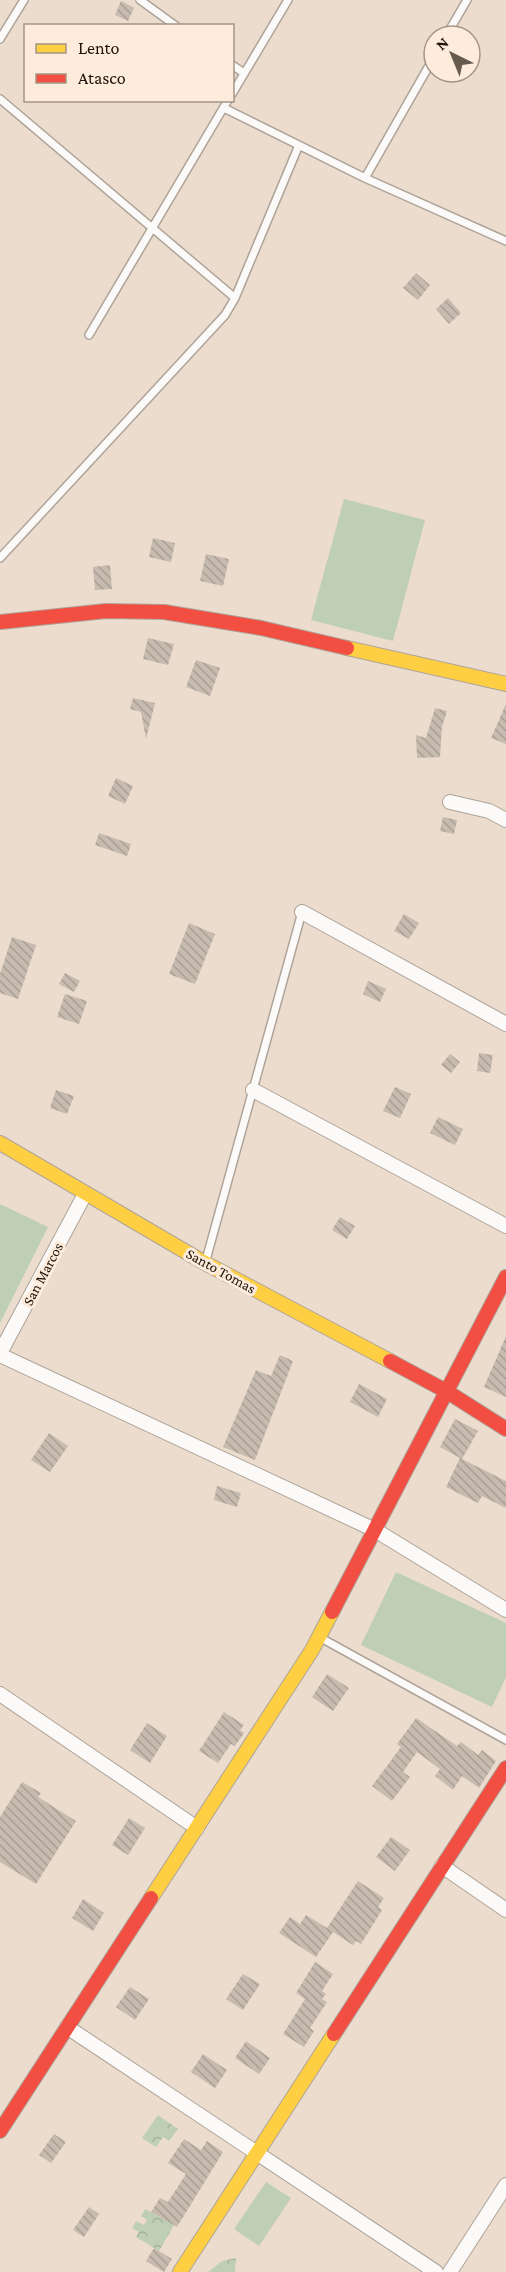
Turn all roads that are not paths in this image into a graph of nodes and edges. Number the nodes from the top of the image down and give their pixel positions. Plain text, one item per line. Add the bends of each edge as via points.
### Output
1 (24, 0) edge
2 (140, 0) edge
3 (288, 0) edge
4 (467, 0) edge
5 (173, 24) edge
6 (453, 24) edge
7 (0, 39) edge
8 (234, 66) edge
9 (244, 74) junction
10 (422, 78) edge
11 (234, 91) edge
12 (0, 99) edge
13 (226, 104) edge
14 (299, 145) junction
15 (365, 178) junction
16 (152, 228) junction
17 (506, 242) edge
18 (235, 298) junction
19 (88, 335) dead end
20 (0, 558) edge
21 (0, 622) edge
22 (506, 684) edge
23 (450, 802) dead end
24 (506, 820) edge
25 (302, 912) joint
26 (506, 1024) edge
27 (253, 1090) junction
28 (0, 1143) edge
29 (85, 1194) junction
30 (506, 1226) edge
31 (206, 1263) junction
32 (506, 1276) edge
33 (0, 1354) edge
34 (447, 1391) junction
35 (506, 1429) edge
36 (375, 1530) junction
37 (506, 1610) edge
38 (319, 1637) junction
39 (0, 1694) edge
40 (506, 1740) edge
41 (506, 1768) edge
42 (196, 1828) junction
43 (442, 1866) junction
44 (506, 1910) edge
45 (67, 2027) junction
46 (0, 2131) edge
47 (257, 2153) junction
48 (506, 2185) edge
49 (180, 2272) edge
50 (436, 2272) edge
51 (450, 2272) edge

1 - 7 lane
2 - 5 lane
3 - 9 lane
4 - 6 lane
8 - 9 lane
9 - 11 lane
10 - 15 lane
12 - 16 lane
13 - 14 lane
13 - 16 lane
14 - 15 lane
14 - 18 lane
15 - 17 lane
16 - 18 lane
16 - 19 lane
18 - 20 lane via 216,326
21 - 22 street via 106,611 164,612 261,628
23 - 24 street via 489,811
25 - 26 street
25 - 27 lane
27 - 30 street
27 - 31 lane
28 - 29 street, Santo Tomas
29 - 31 street, Santo Tomas
29 - 33 street, San Marcos
31 - 34 street, Santo Tomas
32 - 34 street
33 - 36 street
34 - 35 street, Santo Tomas
34 - 36 street
36 - 37 street
36 - 38 street
38 - 40 lane
38 - 42 street
39 - 42 street
41 - 43 street
42 - 45 street
43 - 44 street
43 - 47 street
45 - 46 street
45 - 47 street
47 - 49 street
47 - 50 street
48 - 51 street

